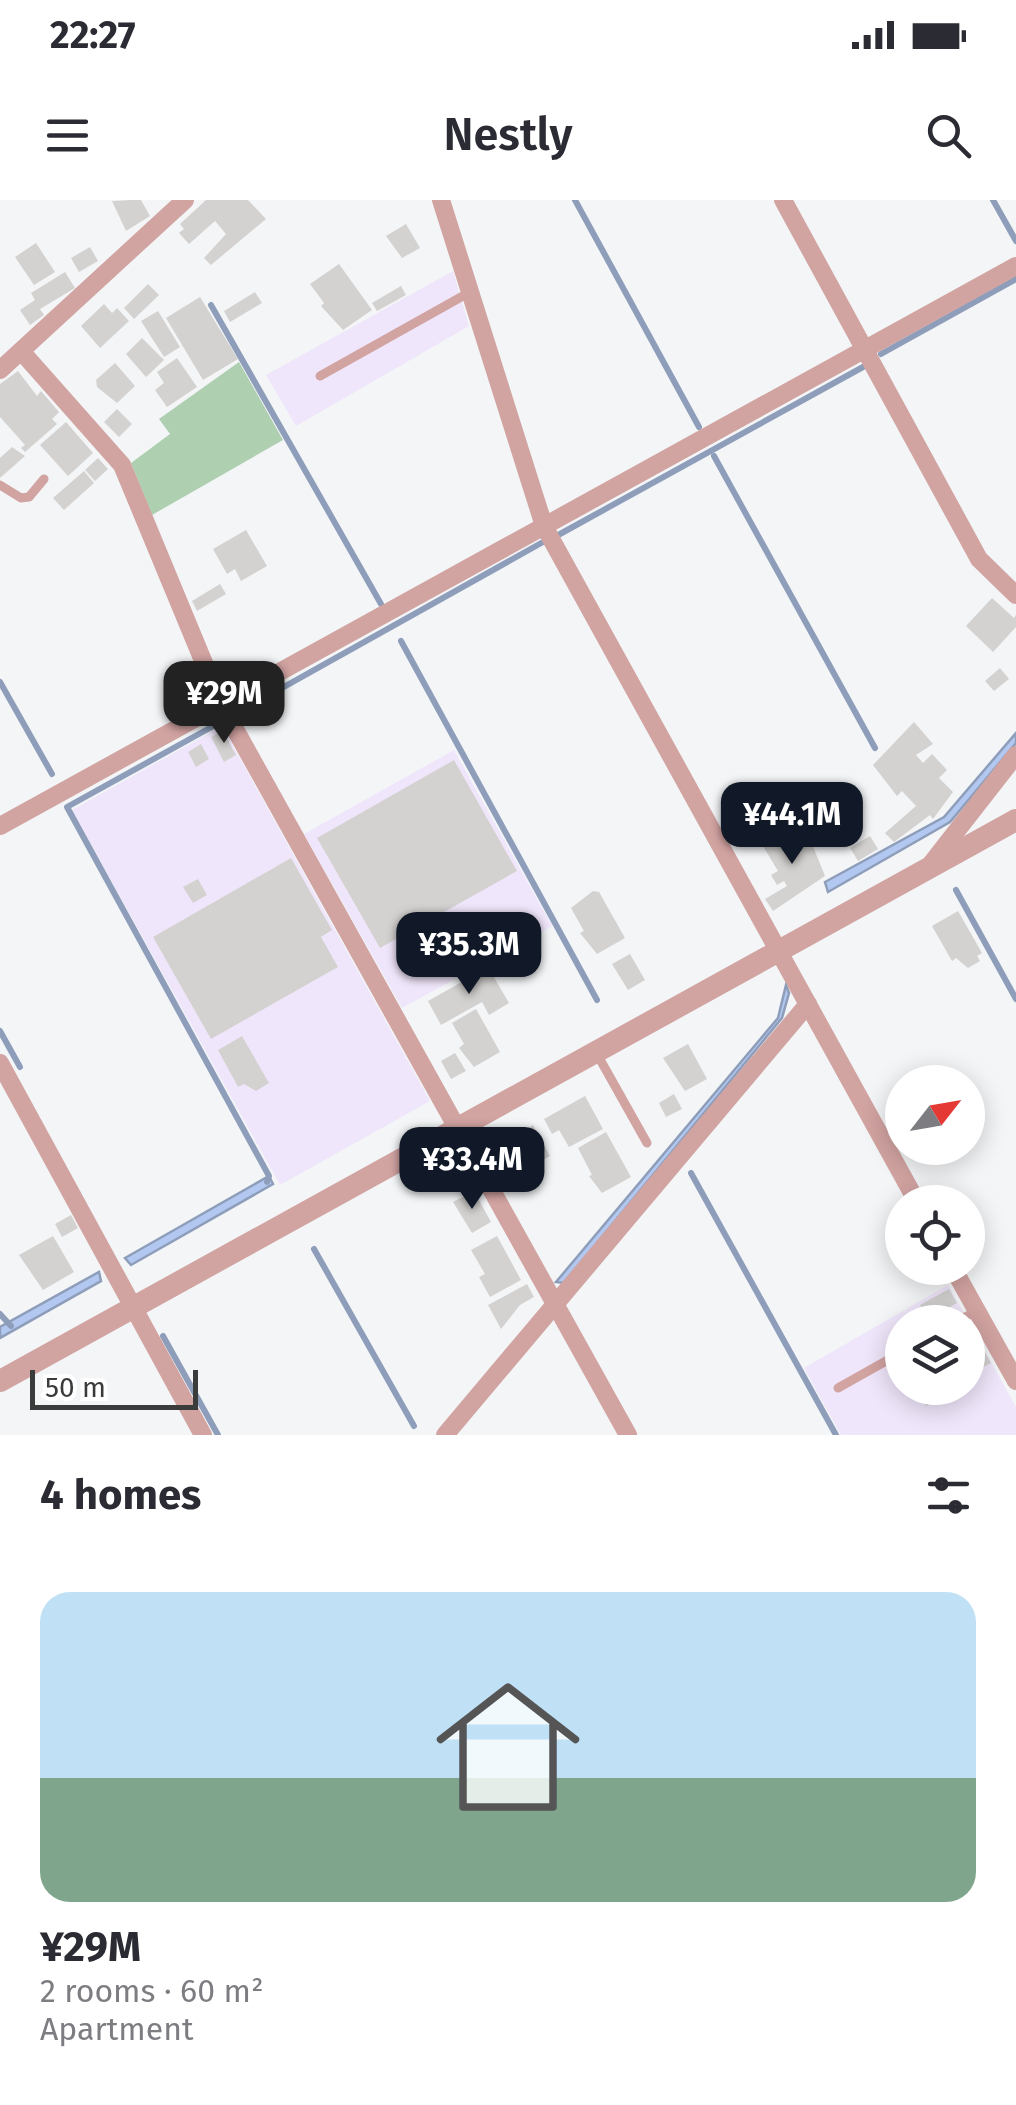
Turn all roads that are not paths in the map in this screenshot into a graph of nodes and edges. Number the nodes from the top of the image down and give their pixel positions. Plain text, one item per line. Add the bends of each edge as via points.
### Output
1 (185, 200) edge
2 (441, 200) edge
3 (783, 200) edge
4 (1016, 266) edge
5 (470, 292) junction
6 (866, 348) junction
7 (21, 351) junction
8 (2, 363) edge
9 (320, 376) dead end
10 (44, 479) dead end
11 (0, 484) edge
12 (544, 526) junction
13 (1016, 595) edge
14 (221, 704) junction
15 (1016, 755) edge
16 (1016, 820) edge
17 (0, 826) edge
18 (928, 868) junction
19 (779, 951) junction
20 (808, 1004) junction
21 (596, 1052) junction
22 (0, 1063) edge
23 (459, 1128) junction
24 (647, 1143) dead end
25 (909, 1185) edge
26 (556, 1304) junction
27 (134, 1307) junction
28 (985, 1325) edge
29 (885, 1362) edge
30 (0, 1381) edge
31 (1016, 1381) edge
32 (838, 1388) dead end
33 (202, 1435) edge
34 (445, 1435) edge
35 (628, 1435) edge

1 - 7 street
2 - 5 street
3 - 6 street
4 - 6 street
5 - 9 lane
5 - 12 street
6 - 12 street
6 - 13 street via 979,559
7 - 8 street
7 - 14 street via 122,464
10 - 11 lane via 21,498
12 - 14 street
12 - 19 street
14 - 17 street
14 - 23 street
15 - 18 street
16 - 18 street
18 - 19 street
19 - 20 street
19 - 21 street
20 - 25 street
20 - 26 street
21 - 23 street
21 - 24 lane
22 - 27 street
23 - 26 street
23 - 27 street
26 - 34 street
26 - 35 street
27 - 30 street
27 - 33 street
28 - 31 street
29 - 32 lane

